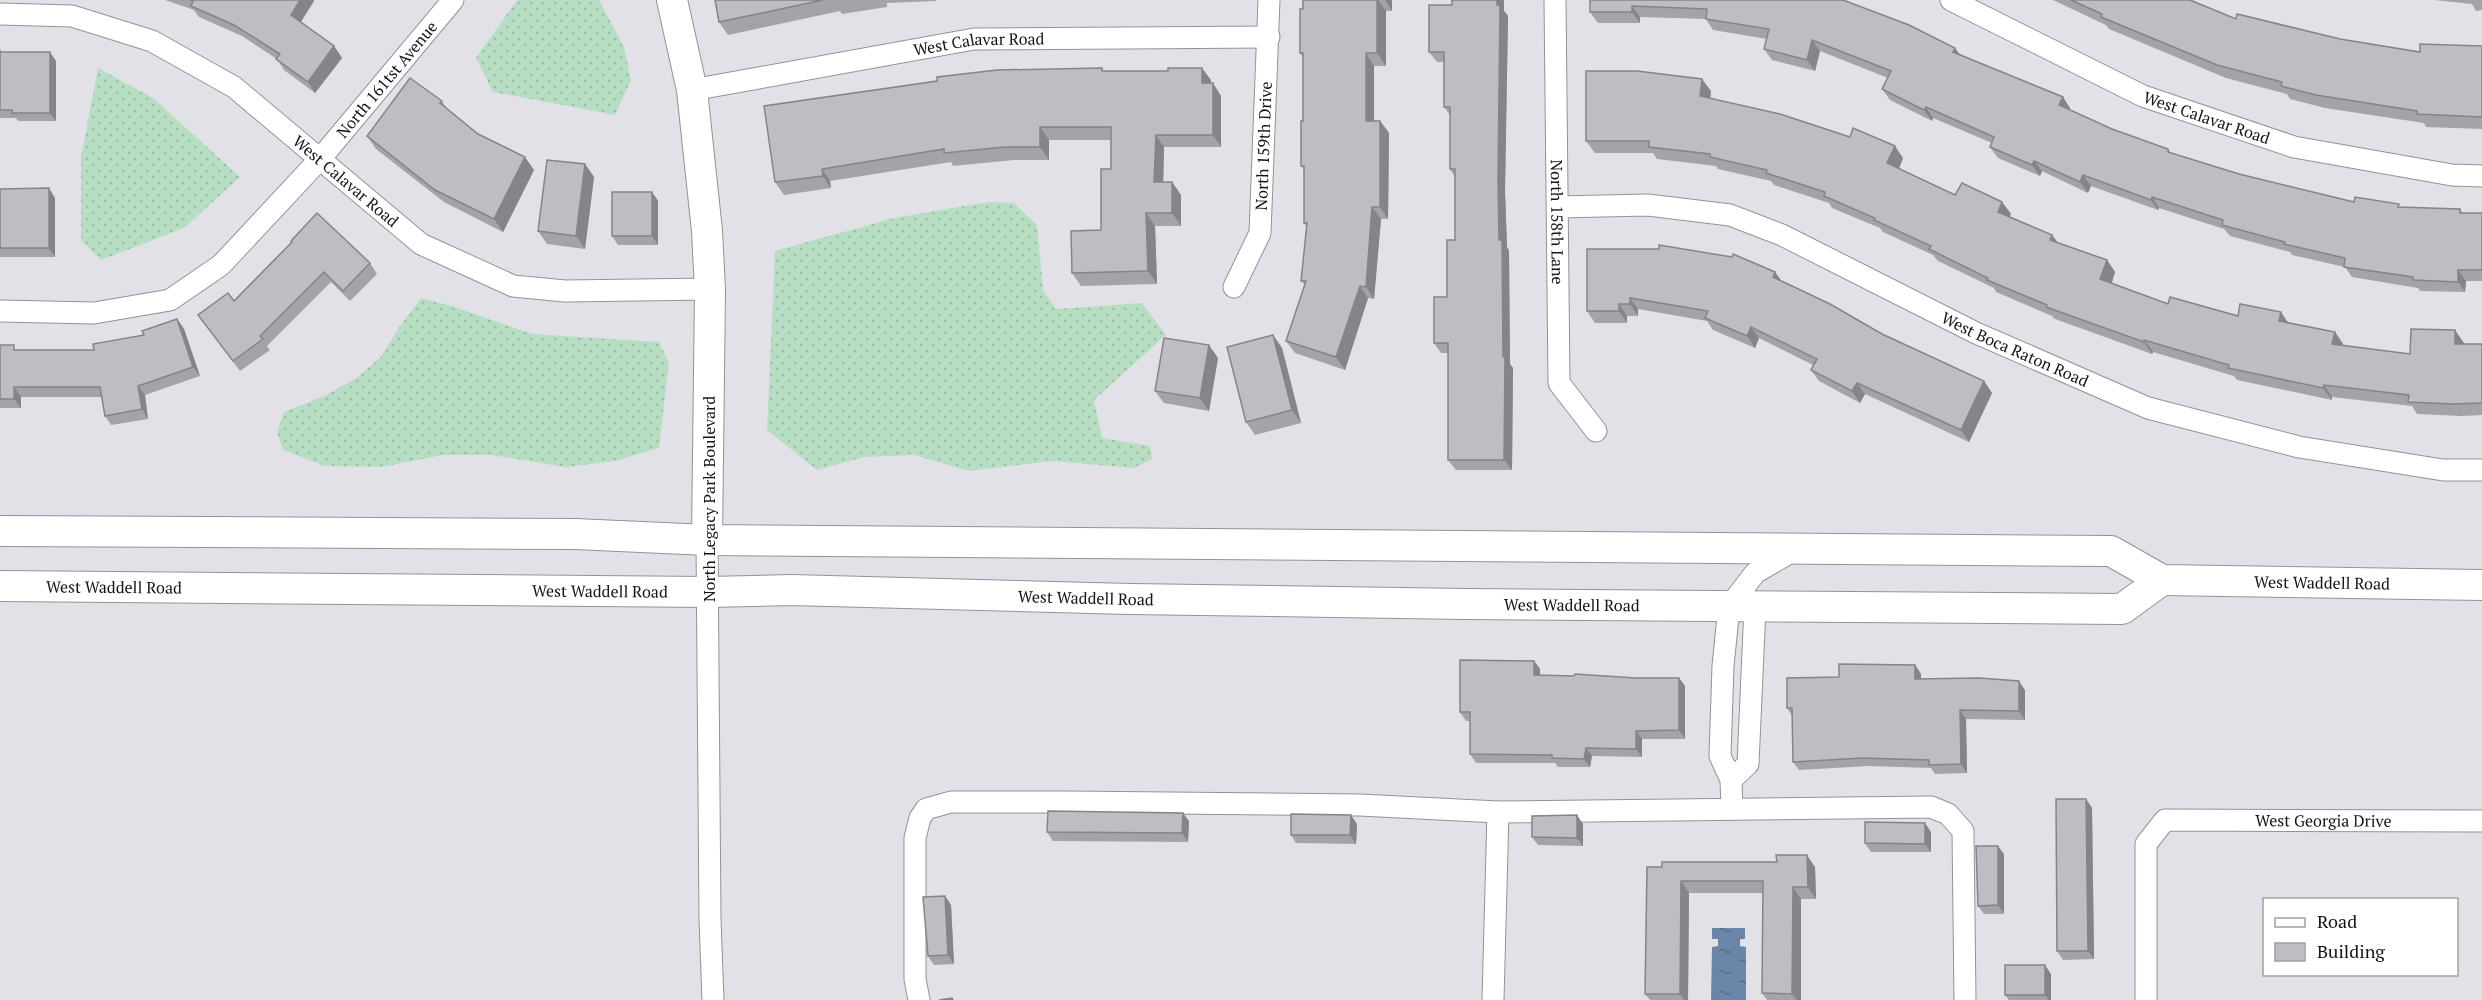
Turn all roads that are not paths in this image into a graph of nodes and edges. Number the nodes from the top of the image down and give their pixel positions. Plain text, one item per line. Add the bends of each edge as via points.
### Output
1 (453, 0) edge
2 (672, 0) edge
3 (1269, 0) edge
4 (1555, 0) edge
5 (1951, 0) edge
6 (0, 14) edge
7 (1269, 37) junction
8 (692, 90) junction
9 (320, 159) junction
10 (2482, 176) edge
11 (1558, 207) junction
12 (1234, 288) dead end
13 (710, 289) junction
14 (0, 311) edge
15 (1596, 431) dead end
16 (2482, 470) edge
17 (0, 531) edge
18 (707, 540) junction
19 (1796, 549) junction
20 (2162, 580) junction
21 (2482, 585) edge
22 (0, 586) edge
23 (708, 592) junction
24 (1742, 607) junction
25 (1731, 780) junction
26 (1732, 809) junction
27 (1498, 812) junction
28 (2482, 821) edge
29 (713, 1000) edge
30 (919, 1000) edge
31 (1493, 1000) edge
32 (1965, 1000) edge
33 (2146, 1000) edge

1 - 9 street, North 161tst Avenue
2 - 8 main road, North Legacy Park Boulevard
3 - 7 street, North 159th Drive
4 - 11 street, North 158th Lane
5 - 10 street, West Calavar Road via 2143,96 2294,147 2452,175
6 - 9 street, West Calavar Road via 72,16 152,41 234,87
7 - 8 street, West Calavar Road via 974,39
7 - 12 street, North 159th Drive via 1260,233
8 - 13 main road, North Legacy Park Boulevard
9 - 13 street, West Calavar Road via 421,244 513,286 565,291
9 - 14 street, North 161tst Avenue via 221,265 170,300 94,313
11 - 15 street, North 158th Lane via 1560,383
11 - 16 street, West Boca Raton Road via 1648,205 1730,215 1782,236 1976,333 2148,408 2300,447 2443,470
13 - 18 main road, North Legacy Park Boulevard
17 - 18 main road, West Waddell Road via 575,534
18 - 19 main road, West Waddell Road
18 - 23 street, North Legacy Park Boulevard
19 - 20 main road, West Waddell Road via 2111,551
19 - 24 street via 1755,573
20 - 21 main road, West Waddell Road
20 - 24 main road, West Waddell Road via 2122,609
22 - 23 main road, West Waddell Road
23 - 24 main road, West Waddell Road via 791,590 1130,600
23 - 29 street, North Legacy Park Boulevard
24 - 25 street via 1723,666 1720,756
24 - 25 street via 1748,764
25 - 26 street
26 - 27 street
26 - 32 street via 1931,807 1948,814 1963,831
27 - 30 street via 1360,805 1079,802 951,802 926,809 915,837 915,978
27 - 31 street
28 - 33 street, West Georgia Drive via 2165,820 2146,844

